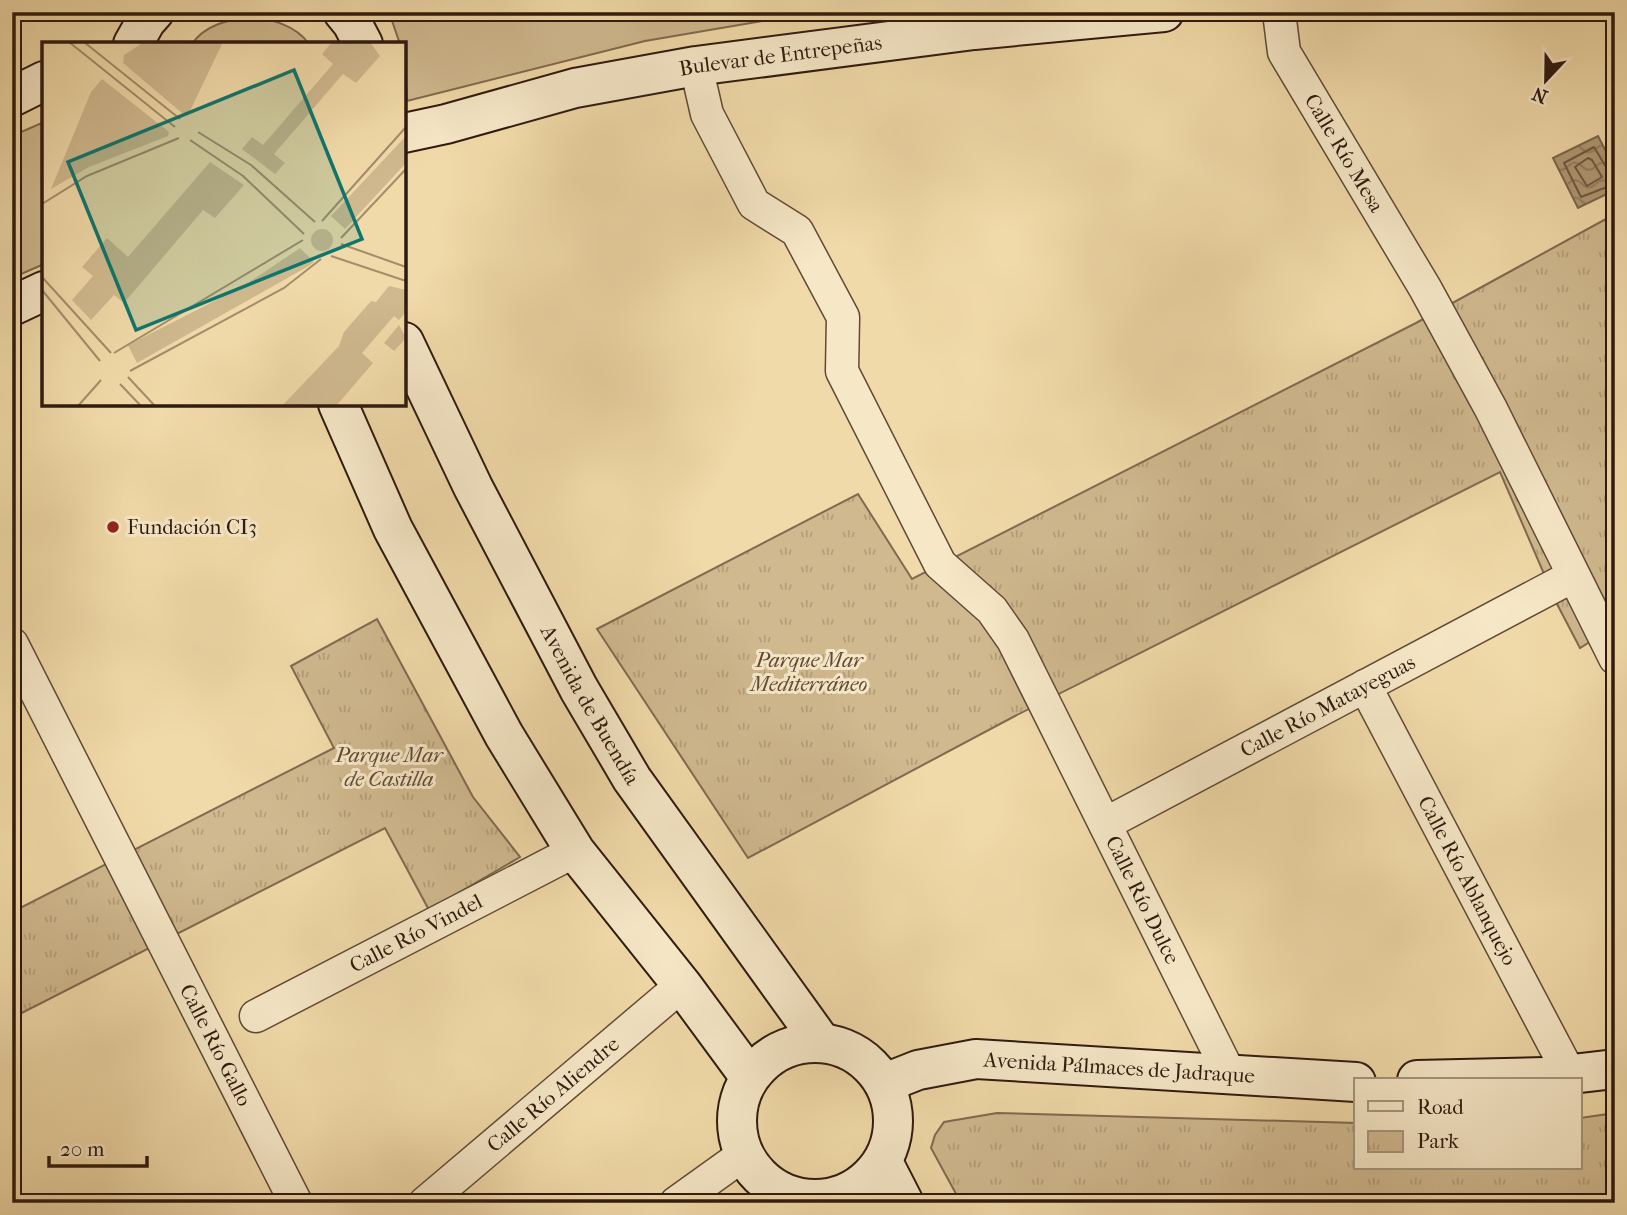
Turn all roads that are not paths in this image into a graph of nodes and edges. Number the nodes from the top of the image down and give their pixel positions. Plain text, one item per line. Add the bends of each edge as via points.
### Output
1 (343, 12) edge
2 (1164, 12) edge
3 (1279, 12) edge
4 (362, 42) edge
5 (696, 66) junction
6 (42, 82) edge
7 (12, 97) edge
8 (406, 133) edge
9 (42, 292) edge
10 (12, 306) edge
11 (406, 346) edge
12 (339, 406) edge
13 (1561, 582) junction
14 (12, 644) edge
15 (1615, 658) edge
16 (1365, 686) junction
17 (1105, 824) junction
18 (575, 851) junction
19 (682, 985) junction
20 (256, 1016) dead end
21 (821, 1042) junction
22 (1615, 1069) edge
23 (1230, 1075) junction
24 (1570, 1075) junction
25 (749, 1076) junction
26 (1479, 1078) edge
27 (1354, 1082) edge
28 (885, 1083) junction
29 (743, 1155) junction
30 (883, 1163) junction
31 (830, 1201) edge
32 (296, 1203) edge
33 (425, 1203) edge
34 (676, 1203) edge
35 (904, 1203) edge

1 - 4 main road
2 - 5 main road, Bulevar de Entrepeñas via 974,30
3 - 13 street, Calle Río Mesa via 1284,52 1491,408
5 - 8 main road, Bulevar de Entrepeñas via 575,88
5 - 17 street, Calle Río Dulce via 706,114 754,204 797,231 842,317 842,371 940,564 992,610 1013,640
6 - 7 main road
9 - 10 main road
11 - 21 main road, Avenida de Buendía via 473,487 579,689 632,779
12 - 18 main road via 393,529 504,735
13 - 15 street, Calle Río Mesa
13 - 16 street, Calle Río Matayeguas
14 - 32 street, Calle Río Gallo
16 - 17 street, Calle Río Matayeguas
16 - 24 street, Calle Río Ablanquejo
17 - 23 street, Calle Río Dulce
18 - 19 main road
18 - 20 street, Calle Río Vindel
19 - 25 main road
19 - 33 street, Calle Río Aliendre
21 - 25 main road via 774,1053
21 - 28 main road via 852,1054
22 - 24 main road
23 - 27 main road, Avenida Pálmaces de Jadraque
23 - 28 main road, Avenida Pálmaces de Jadraque via 976,1059 918,1070
24 - 26 main road
25 - 29 main road via 739,1097 735,1124
28 - 30 main road via 894,1108 893,1134
29 - 31 main road via 762,1181 797,1198
29 - 34 street
30 - 31 main road via 858,1188
30 - 35 main road

